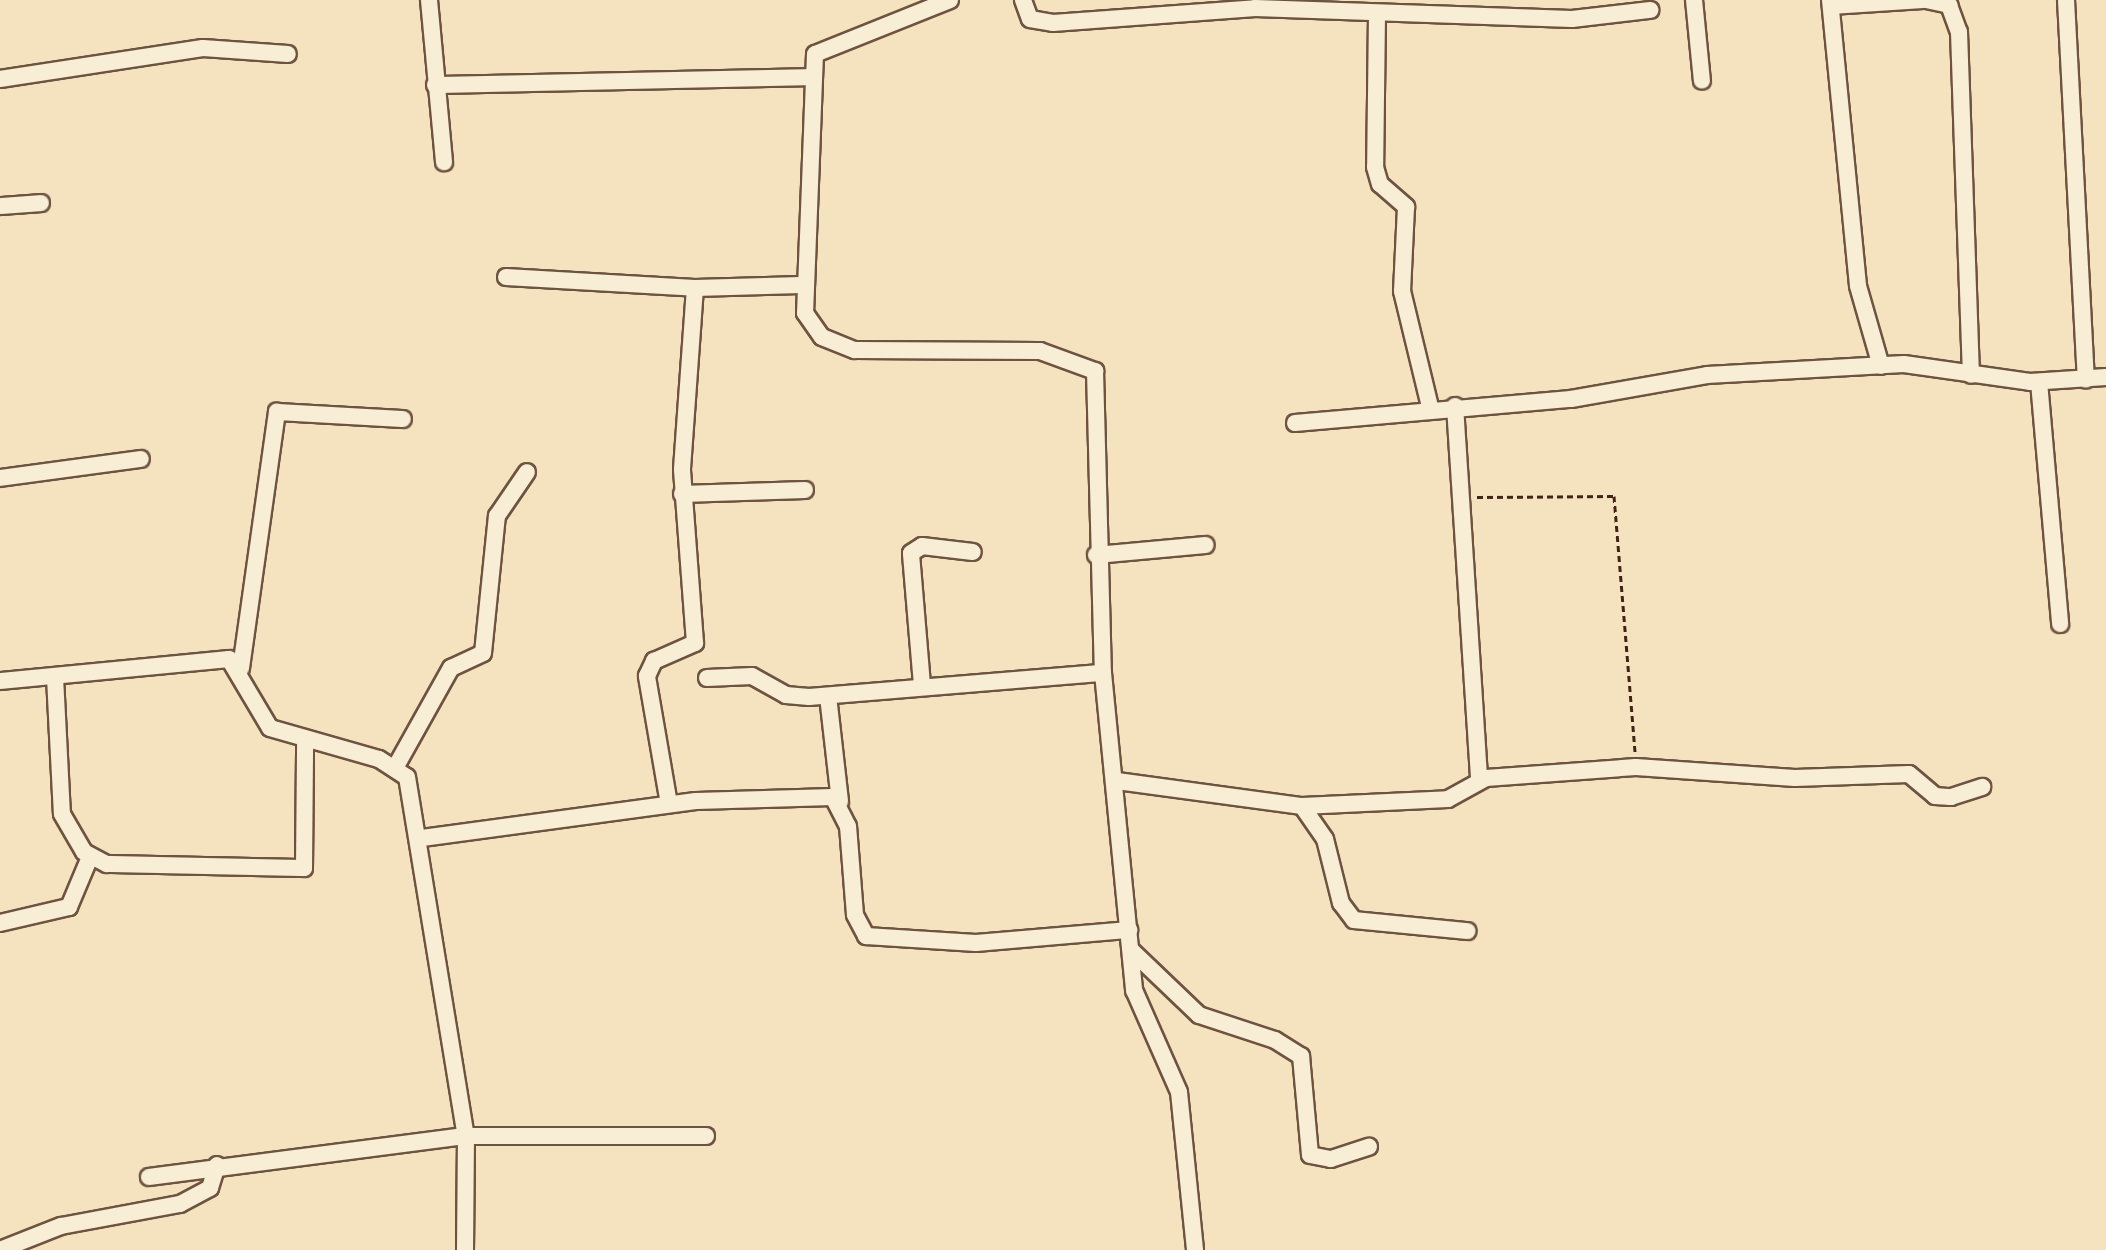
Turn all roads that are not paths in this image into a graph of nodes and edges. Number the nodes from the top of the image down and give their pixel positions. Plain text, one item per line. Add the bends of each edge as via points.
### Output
1 (429, 0) edge
2 (950, 0) edge
3 (1023, 0) edge
4 (1694, 0) edge
5 (1925, 0) edge
6 (2066, 0) edge
7 (1831, 3) edge
8 (1191, 8) edge
9 (1650, 10) dead end
10 (1377, 14) junction
11 (288, 54) dead end
12 (808, 77) junction
13 (0, 79) edge
14 (1702, 81) dead end
15 (435, 85) junction
16 (444, 162) dead end
17 (41, 203) dead end
18 (0, 206) edge
19 (506, 277) dead end
20 (801, 285) junction
21 (695, 288) junction
22 (1881, 366) junction
23 (1971, 375) junction
24 (2106, 377) edge
25 (2086, 379) junction
26 (2039, 382) junction
27 (1455, 406) junction
28 (1430, 407) junction
29 (403, 419) dead end
30 (1295, 423) dead end
31 (141, 459) dead end
32 (527, 472) dead end
33 (0, 478) edge
34 (805, 490) dead end
35 (682, 494) junction
36 (1206, 545) dead end
37 (973, 552) dead end
38 (1096, 555) junction
39 (2060, 624) dead end
40 (241, 668) junction
41 (1103, 673) junction
42 (55, 677) junction
43 (707, 678) dead end
44 (0, 681) edge
45 (922, 685) junction
46 (828, 696) junction
47 (305, 743) junction
48 (395, 768) junction
49 (1479, 780) junction
50 (1117, 781) junction
51 (1982, 787) dead end
52 (840, 801) junction
53 (669, 804) junction
54 (1302, 806) junction
55 (422, 838) junction
56 (90, 857) junction
57 (0, 923) edge
58 (1129, 930) junction
59 (1467, 931) dead end
60 (1130, 948) junction
61 (466, 1136) junction
62 (706, 1136) dead end
63 (1369, 1147) dead end
64 (217, 1165) junction
65 (149, 1177) dead end
66 (0, 1250) edge
67 (465, 1250) edge
68 (1195, 1250) edge

1 - 15 street
2 - 12 street via 822,47
3 - 8 street via 1037,22
4 - 14 street
5 - 7 street
5 - 23 street via 1949,5 1959,32
6 - 25 street
7 - 22 street via 1858,286
8 - 10 street
9 - 10 street via 1572,19
10 - 28 street via 1375,167 1380,184 1406,207 1402,291
11 - 13 street via 203,48
12 - 15 street
12 - 20 street
15 - 16 street
17 - 18 street
19 - 21 street
20 - 21 street
20 - 38 street via 812,328 840,346 905,355 1040,351 1095,371
21 - 35 street
22 - 23 street
22 - 27 street via 1707,375 1571,399
23 - 26 street
24 - 25 street
25 - 26 street
26 - 39 street
27 - 28 street
27 - 49 street
28 - 30 street
29 - 40 street via 277,412
31 - 33 street
32 - 48 street via 497,516 483,653 451,668
34 - 35 street
35 - 53 street via 695,643 654,661 647,676
36 - 38 street
37 - 45 street via 922,546 911,553
38 - 41 street
40 - 42 street via 229,659
40 - 47 street via 258,715
41 - 45 street
41 - 50 street
42 - 44 street
42 - 56 street via 59,801 73,838
43 - 46 street via 752,676 786,695
45 - 46 street
46 - 52 street
47 - 48 street
47 - 56 street via 304,868 125,865
48 - 55 street via 407,777
49 - 51 street via 1636,767 1795,778 1909,774 1935,796
49 - 54 street via 1448,799
50 - 54 street
50 - 58 street
52 - 53 street
52 - 58 street via 855,915 866,936 976,943
53 - 55 street
54 - 59 street via 1325,839 1341,903 1354,920
55 - 61 street
56 - 57 street via 69,907
58 - 60 street
60 - 63 street via 1199,1015 1275,1040 1301,1056 1310,1155 1331,1159
60 - 68 street via 1137,1007 1179,1092
61 - 62 street
61 - 64 street
61 - 67 street
64 - 65 street
64 - 66 street via 210,1188 180,1204 61,1226

